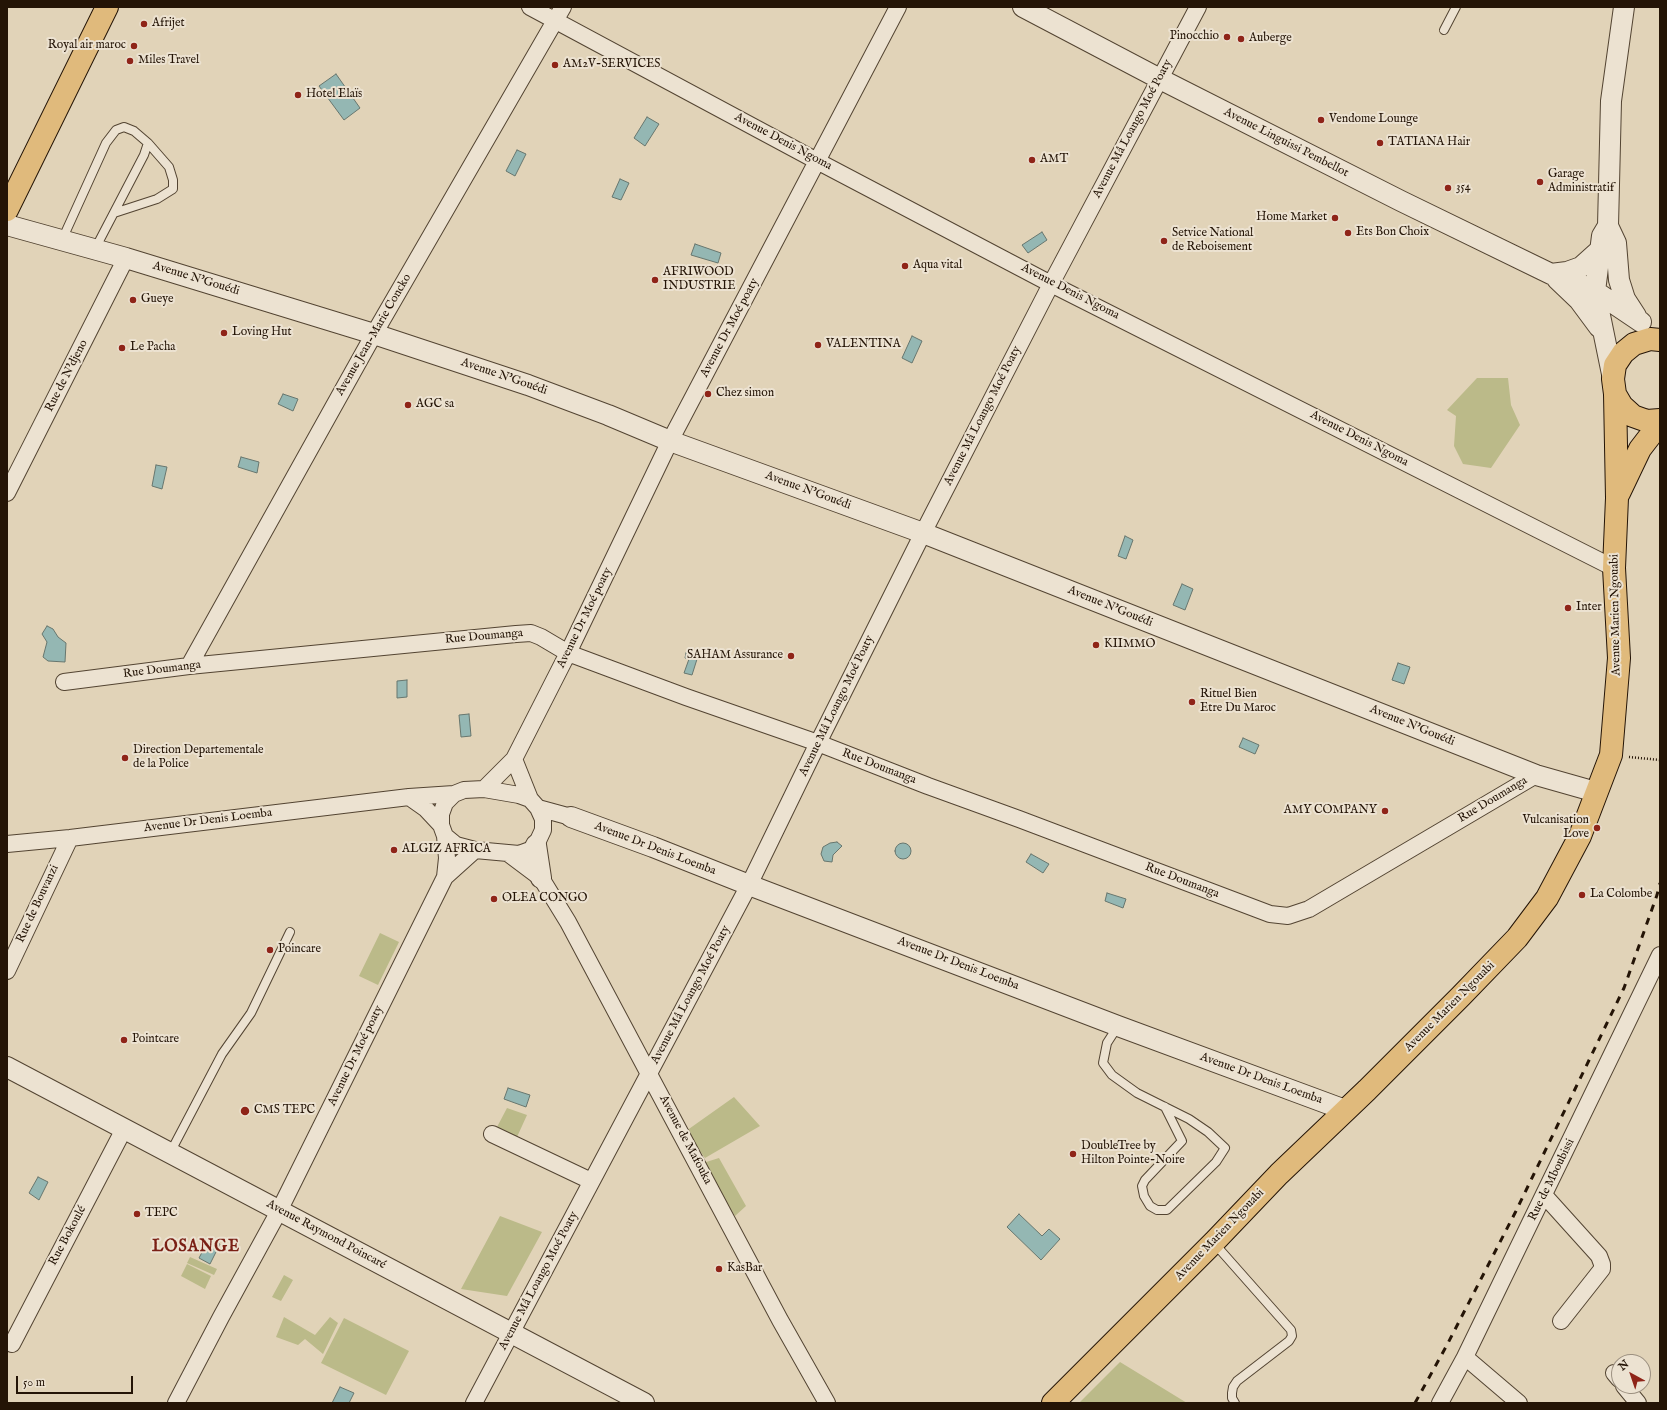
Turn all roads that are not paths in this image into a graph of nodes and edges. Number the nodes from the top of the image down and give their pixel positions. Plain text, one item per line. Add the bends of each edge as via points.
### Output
1 (107, 7) edge
2 (530, 7) edge
3 (898, 7) edge
4 (1023, 7) edge
5 (1198, 7) edge
6 (1456, 7) edge
7 (1624, 7) edge
8 (559, 14) edge
9 (1444, 30) dead end
10 (1160, 79) junction
11 (148, 143) junction
12 (817, 161) junction
13 (7, 210) edge
14 (114, 214) junction
15 (7, 225) edge
16 (1608, 226) junction
17 (62, 240) junction
18 (95, 249) junction
19 (1601, 249) junction
20 (126, 258) junction
21 (1551, 274) junction
22 (1052, 284) junction
23 (1594, 291) junction
24 (1641, 322) junction
25 (1602, 332) junction
26 (374, 334) junction
27 (1660, 336) edge
28 (1660, 340) edge
29 (1614, 386) junction
30 (1660, 420) edge
31 (1660, 423) edge
32 (670, 441) junction
33 (7, 493) edge
34 (1617, 498) junction
35 (923, 533) junction
36 (1614, 568) junction
37 (568, 653) junction
38 (189, 666) junction
39 (64, 682) dead end
40 (818, 743) junction
41 (514, 759) junction
42 (1536, 775) junction
43 (484, 789) junction
44 (1596, 792) junction
45 (454, 794) junction
46 (409, 797) junction
47 (534, 804) junction
48 (571, 817) junction
49 (443, 831) junction
50 (70, 838) junction
51 (539, 838) junction
52 (7, 844) edge
53 (475, 850) junction
54 (509, 854) junction
55 (445, 877) junction
56 (541, 878) junction
57 (749, 885) junction
58 (290, 932) dead end
59 (1660, 955) edge
60 (7, 971) edge
61 (1118, 1026) junction
62 (7, 1067) edge
63 (648, 1072) junction
64 (1165, 1107) junction
65 (1345, 1110) junction
66 (124, 1129) junction
67 (492, 1134) dead end
68 (170, 1153) junction
69 (591, 1181) junction
70 (1544, 1195) junction
71 (279, 1211) junction
72 (1214, 1242) junction
73 (1561, 1321) dead end
74 (511, 1333) junction
75 (12, 1344) dead end
76 (1465, 1357) junction
77 (1631, 1394) edge
78 (176, 1403) edge
79 (474, 1403) edge
80 (644, 1403) edge
81 (827, 1403) edge
82 (1053, 1403) edge
83 (1235, 1403) edge
84 (1440, 1403) edge
85 (1519, 1403) edge
86 (1638, 1403) edge

1 - 13 main road
2 - 8 street, Avenue Denis Ngoma
3 - 12 street, Avenue Dr Moé poaty
4 - 10 street, Avenue Linguissi Pembellot
5 - 10 street, Avenue Mâ Loango Moé Poaty
6 - 9 lane
7 - 16 street, Avenue Marien Ngouabi via 1611,101
8 - 12 street, Avenue Denis Ngoma
8 - 26 street, Avenue Jean-Marie Concko
10 - 21 street, Avenue Linguissi Pembellot via 1400,201
10 - 22 street, Avenue Mâ Loango Moé Poaty
11 - 14 lane
11 - 14 lane via 169,167 174,180 173,189 157,199
11 - 17 lane via 134,131 124,127 116,130 106,143
12 - 22 street, Avenue Denis Ngoma
12 - 32 street, Avenue Dr Moé poaty
14 - 18 lane
15 - 17 street, Avenue N'Gouédi
16 - 19 street, Avenue Marien Ngouabi via 1602,236
16 - 24 street, Avenue Marien Ngouabi via 1616,242 1619,280 1625,299
17 - 18 street, Avenue N'Gouédi
18 - 20 street, Avenue N'Gouédi
19 - 21 street via 1581,267
19 - 23 street, Avenue Marien Ngouabi
20 - 26 street, Avenue N'Gouédi
20 - 33 street, Rue de N'djeno
21 - 23 street, Avenue Marien Ngouabi
21 - 25 street, Avenue Marien Ngouabi via 1579,300
22 - 35 street, Avenue Mâ Loango Moé Poaty
22 - 36 street, Avenue Denis Ngoma
23 - 24 street, Avenue Marien Ngouabi
23 - 25 street, Avenue Marien Ngouabi
24 - 27 street, Avenue Marien Ngouabi
25 - 29 street, Avenue Marien Ngouabi
26 - 32 street, Avenue N'Gouédi via 528,385
26 - 38 street, Avenue Jean-Marie Concko
28 - 29 main road via 1650,339 1634,344 1623,353 1615,365
29 - 30 main road via 1622,406 1633,416 1647,421
29 - 34 main road, Avenue Marien Ngouabi
31 - 34 main road, Avenue Marien Ngouabi via 1640,449
32 - 35 street, Avenue N'Gouédi
32 - 37 street, Avenue Dr Moé poaty
34 - 36 main road, Avenue Marien Ngouabi
35 - 40 street, Avenue Mâ Loango Moé Poaty
35 - 42 street, Avenue N'Gouédi
36 - 44 main road, Avenue Marien Ngouabi via 1619,658 1611,755
37 - 38 street, Rue Doumanga via 531,633
37 - 40 street, Rue Doumanga via 686,698
37 - 41 street, Avenue Dr Moé poaty
38 - 39 street, Rue Doumanga
40 - 42 street, Rue Doumanga via 1248,906 1270,914 1288,916 1309,909
40 - 57 street, Avenue Mâ Loango Moé Poaty
41 - 43 street, Avenue Dr Moé poaty
41 - 47 street
42 - 44 street, Avenue N'Gouédi
43 - 45 street via 464,790
43 - 47 street via 519,795
44 - 65 main road, Avenue Marien Ngouabi via 1580,836 1551,891 1517,938
45 - 46 street, Avenue Dr Denis Loemba
45 - 49 street via 445,803 441,814
46 - 49 street via 426,809
46 - 50 street, Avenue Dr Denis Loemba
47 - 48 street, Avenue Dr Denis Loemba
47 - 51 street via 543,818
48 - 51 street
48 - 57 street, Avenue Dr Denis Loemba
49 - 53 street via 456,845
49 - 55 street, Avenue Dr Moé poaty via 447,858
50 - 52 street, Avenue Dr Denis Loemba
50 - 60 street, Rue de Bouvanzi
51 - 54 street via 530,850
51 - 56 street, Avenue de Mafouka
53 - 54 street
53 - 55 street, Avenue Dr Moé poaty
54 - 56 street, Avenue de Mafouka
55 - 71 street, Avenue Dr Moé poaty
56 - 63 street, Avenue de Mafouka via 568,922
57 - 61 street, Avenue Dr Denis Loemba
57 - 63 street, Avenue Mâ Loango Moé Poaty
58 - 68 lane via 251,1012 222,1054
59 - 70 street, Rue de Mboubissi
61 - 64 lane via 1107,1043 1104,1063 1112,1075 1137,1093
61 - 65 street, Avenue Dr Denis Loemba
62 - 66 street, Avenue Raymond Poincaré
63 - 69 street, Avenue Mâ Loango Moé Poaty
63 - 81 street, Avenue de Mafouka
64 - 64 lane via 1189,1119 1225,1148 1216,1162 1167,1210 1157,1210 1150,1206 1142,1186 1182,1140
65 - 72 main road, Avenue Marien Ngouabi
66 - 68 street, Avenue Raymond Poincaré
66 - 75 street, Rue Bokoulé
67 - 69 street
68 - 71 street, Avenue Raymond Poincaré
69 - 74 street, Avenue Mâ Loango Moé Poaty
70 - 73 street via 1599,1256 1602,1264 1602,1269
70 - 76 street, Rue de Mboubissi
71 - 74 street, Avenue Raymond Poincaré
71 - 78 street, Avenue Dr Moé poaty
72 - 82 main road, Avenue Marien Ngouabi
72 - 83 lane via 1292,1330 1289,1341 1237,1381 1232,1392
74 - 79 street, Avenue Mâ Loango Moé Poaty
74 - 80 street, Avenue Raymond Poincaré
76 - 84 street, Rue de Mboubissi
76 - 85 street
77 - 86 street

